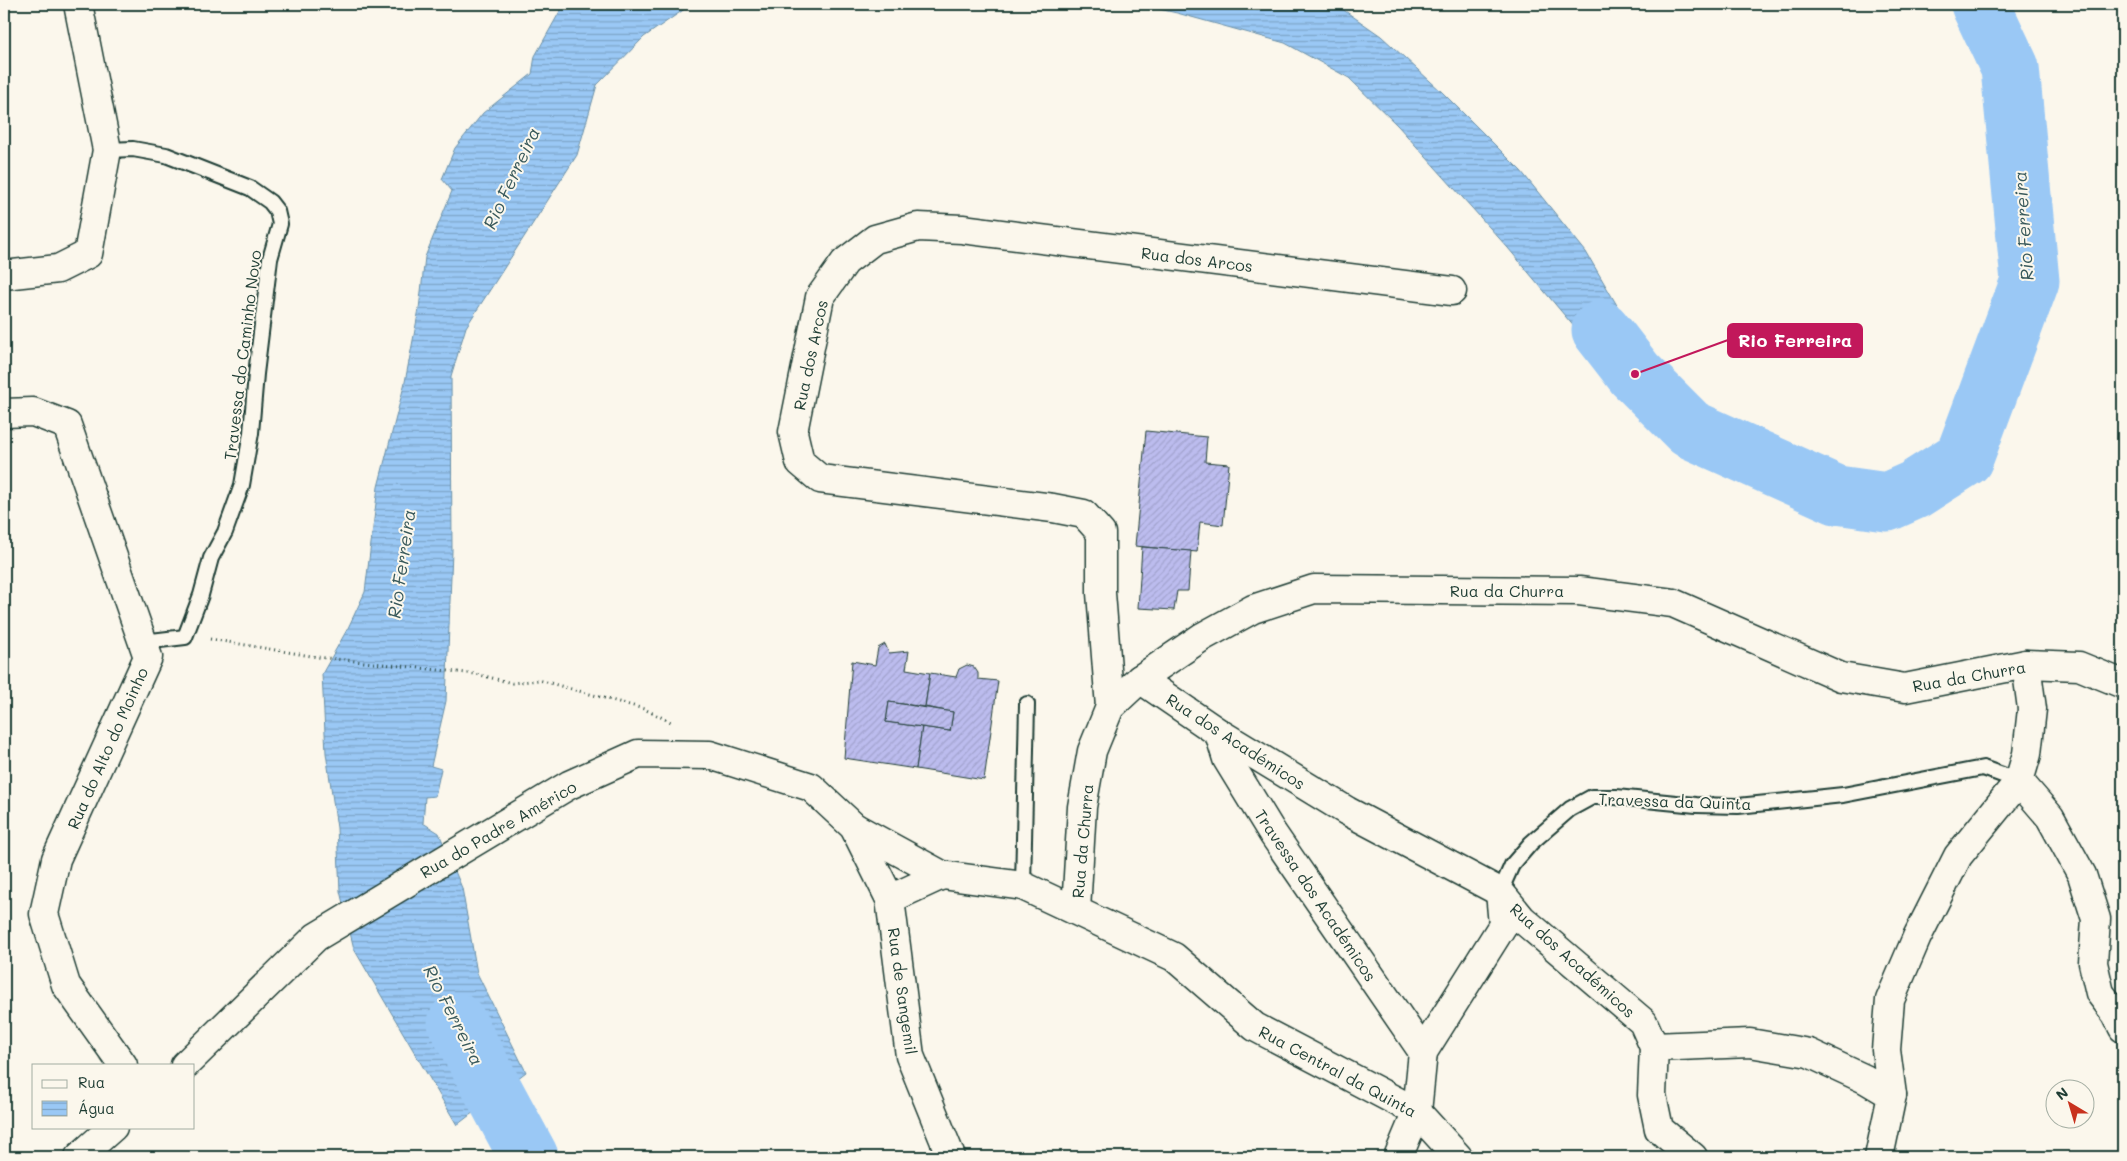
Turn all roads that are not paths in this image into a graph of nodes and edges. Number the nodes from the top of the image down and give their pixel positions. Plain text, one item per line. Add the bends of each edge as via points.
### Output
1 (78, 4) edge
2 (107, 150) junction
3 (4, 275) edge
4 (1452, 291) dead end
5 (4, 413) edge
6 (143, 642) junction
7 (2026, 664) junction
8 (1140, 679) junction
9 (2123, 684) edge
10 (1028, 704) dead end
11 (1110, 707) junction
12 (1219, 733) junction
13 (2019, 781) junction
14 (854, 827) junction
15 (942, 875) junction
16 (1023, 886) junction
17 (1500, 892) junction
18 (890, 899) junction
19 (1076, 910) junction
20 (2121, 1017) edge
21 (1654, 1047) junction
22 (1423, 1052) junction
23 (122, 1064) edge
24 (186, 1064) edge
25 (1892, 1095) junction
26 (1417, 1112) junction
27 (112, 1128) edge
28 (79, 1157) edge
29 (952, 1157) edge
30 (1398, 1157) edge
31 (1458, 1157) edge
32 (1693, 1157) edge
33 (1879, 1157) edge

1 - 2 street
2 - 3 street via 88,254 58,269
2 - 6 lane, Travessa do Caminho Novo via 133,149 166,155 250,188 273,206 280,224 269,267 251,433 242,485 225,532 211,558 185,637
4 - 11 street, Rua dos Arcos via 962,229 918,227 875,239 845,262 820,297 793,432 800,462 820,479 1084,514 1101,533 1101,593
5 - 6 street, Rua do Alto do Moinho via 33,412 67,425
6 - 23 street, Rua do Alto do Moinho via 148,657 56,860 44,914 66,984
7 - 8 street, Rua da Churra via 1905,688 1841,677 1673,603 1579,591 1314,590 1253,609 1202,637
7 - 9 street, Rua da Churra via 2079,666
7 - 13 street via 2032,709 2027,754
8 - 11 street, Rua da Churra
8 - 12 street, Rua dos Académicos
10 - 16 lane
11 - 19 street, Rua da Churra via 1092,750 1082,807
12 - 17 street, Rua dos Académicos via 1347,811
12 - 22 street, Travessa dos Académicos via 1227,759 1273,834
13 - 17 lane, Travessa da Quinta via 1983,768 1843,795 1738,806 1592,797 1570,809 1531,844 1512,865
13 - 20 street, Travessa da Quinta via 2050,817 2082,875 2096,919 2093,963 2100,993
13 - 25 street via 1958,856 1890,1000 1886,1050
14 - 15 street, Rua Central da Quinta
14 - 18 street, Rua de Sangemil
14 - 24 street, Rua do Padre Américo via 811,787 710,755 638,754 569,785 316,937
15 - 16 street, Rua Central da Quinta
15 - 18 street
16 - 19 street, Rua Central da Quinta
17 - 21 street, Rua dos Académicos via 1522,919 1642,1022
17 - 22 street, Travessa da Quinta via 1503,925
18 - 29 street, Rua de Sangemil via 910,1056
19 - 26 street, Rua Central da Quinta via 1174,957 1255,1027
21 - 25 street via 1750,1043 1809,1053
21 - 32 street via 1652,1095 1659,1129
22 - 26 street, Travessa da Quinta
25 - 33 street
26 - 30 street, Travessa da Quinta
26 - 31 street, Rua Central da Quinta
27 - 28 street

